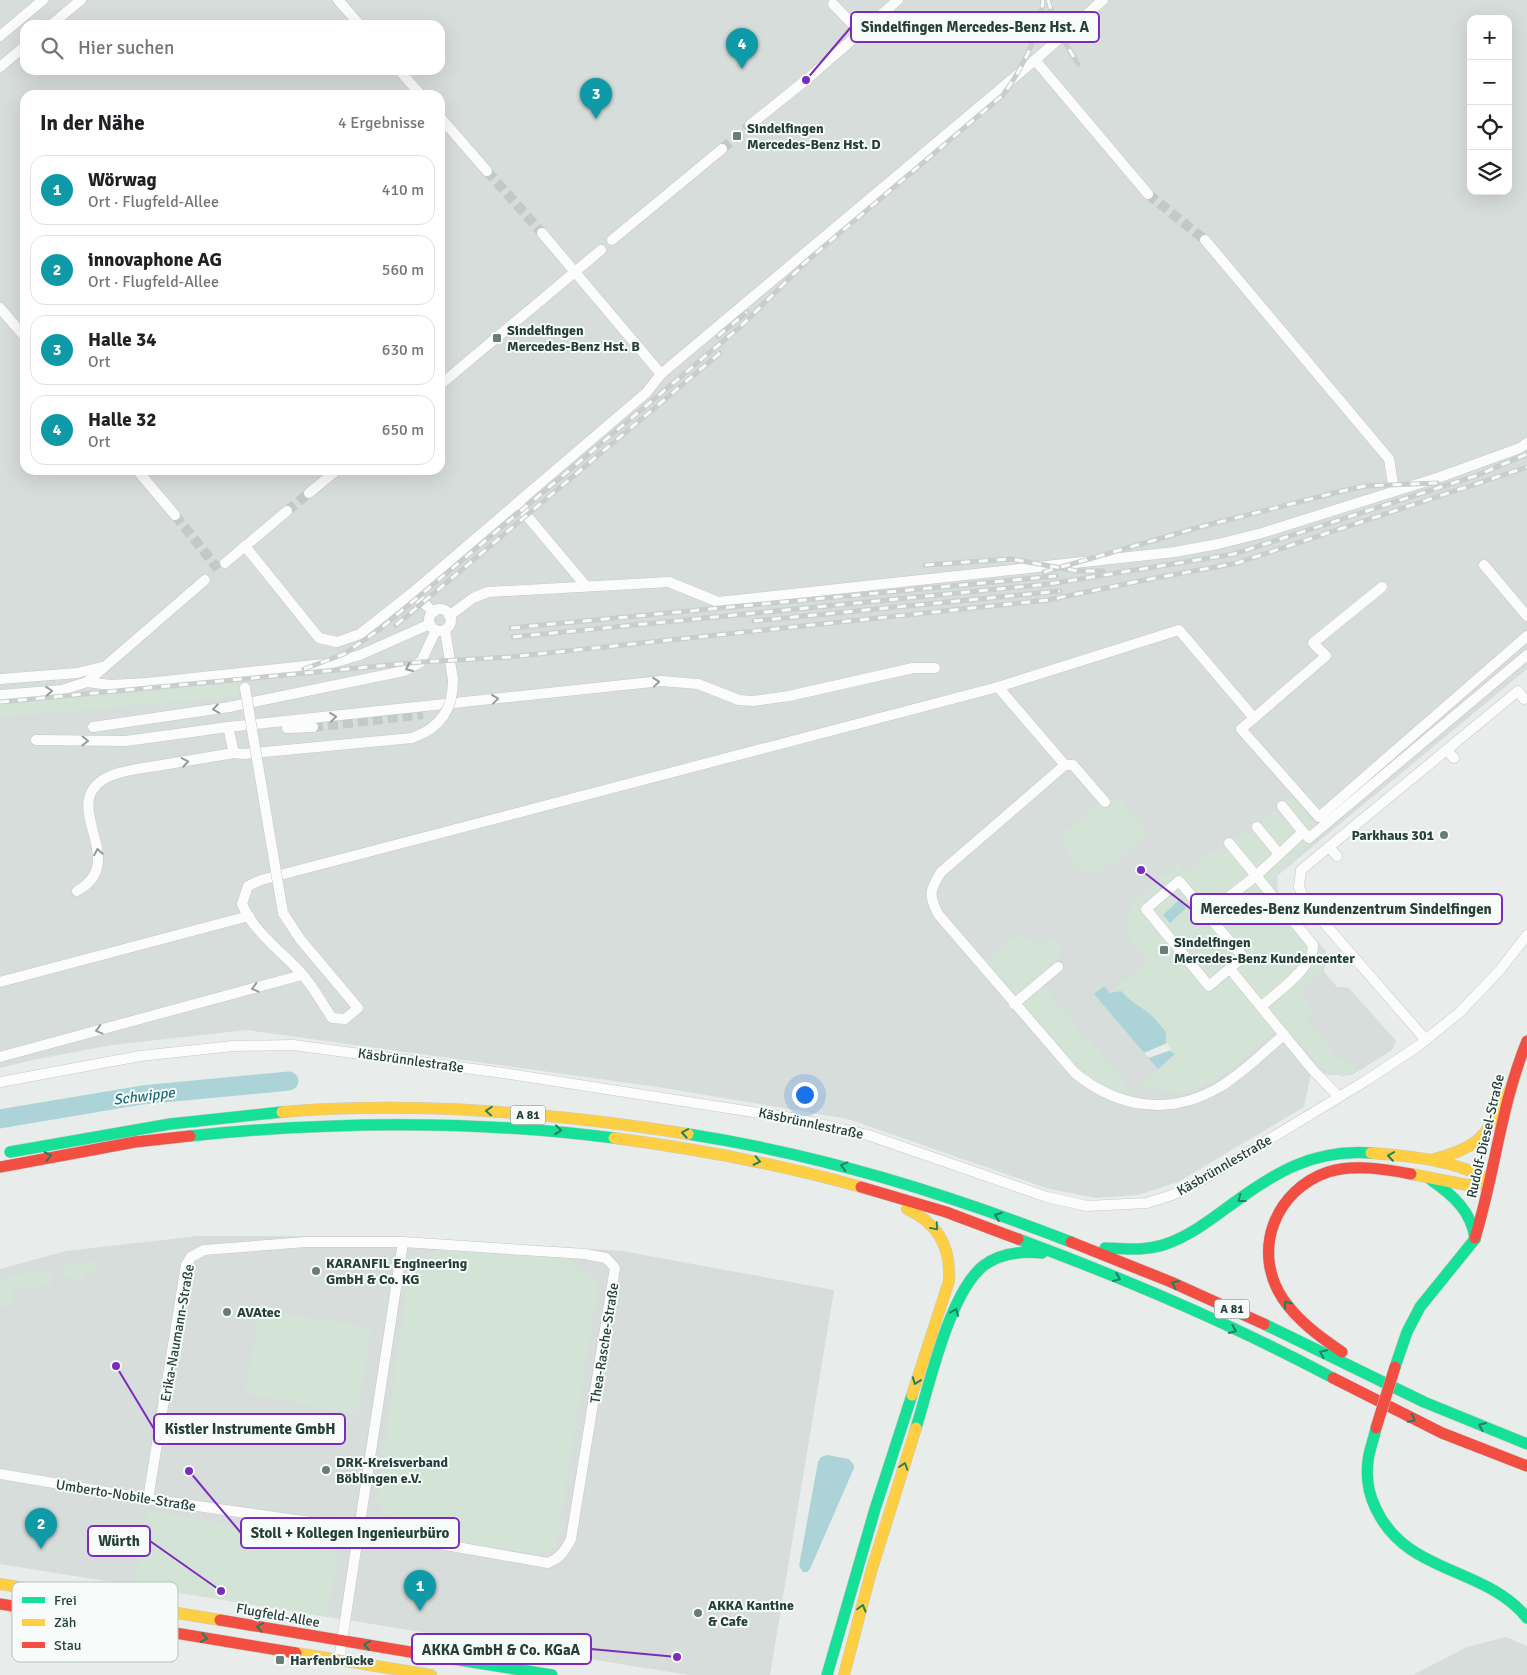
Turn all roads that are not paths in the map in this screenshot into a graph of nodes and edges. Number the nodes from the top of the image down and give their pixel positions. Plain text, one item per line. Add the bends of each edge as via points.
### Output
1 (43, 0) edge
2 (81, 0) edge
3 (338, 0) edge
4 (898, 0) edge
5 (1104, 0) edge
6 (833, 4) dead end
7 (1091, 4) edge
8 (57, 20) edge
9 (356, 20) edge
10 (860, 32) junction
11 (0, 36) edge
12 (20, 50) edge
13 (1035, 60) junction
14 (0, 67) edge
15 (403, 75) edge
16 (417, 90) edge
17 (445, 123) edge
18 (750, 125) tunnel mouth
19 (722, 149) tunnel mouth
20 (487, 171) tunnel mouth
21 (1148, 194) tunnel mouth
22 (542, 233) tunnel mouth
23 (612, 240) dead end
24 (1206, 240) tunnel mouth
25 (601, 250) dead end
26 (575, 270) junction
27 (0, 308) edge
28 (20, 332) edge
29 (662, 374) junction
30 (445, 381) edge
31 (1527, 442) edge
32 (142, 475) edge
33 (331, 475) edge
34 (1394, 490) junction
35 (309, 494) tunnel mouth
36 (519, 502) junction
37 (287, 511) tunnel mouth
38 (175, 515) tunnel mouth
39 (245, 546) junction
40 (225, 563) dead end
41 (1484, 565) dead end
42 (205, 580) dead end
43 (586, 585) junction
44 (1382, 587) dead end
45 (412, 592) junction
46 (434, 612) junction
47 (449, 616) junction
48 (1527, 616) edge
49 (437, 628) junction
50 (1527, 636) edge
51 (1527, 655) edge
52 (103, 667) junction
53 (935, 668) dead end
54 (243, 673) junction
55 (0, 679) edge
56 (614, 680) dead end
57 (88, 682) junction
58 (998, 687) junction
59 (606, 688) junction
60 (0, 695) edge
61 (1524, 699) dead end
62 (1254, 718) junction
63 (267, 724) junction
64 (93, 727) dead end
65 (228, 727) junction
66 (313, 727) tunnel mouth
67 (36, 740) dead end
68 (234, 753) junction
69 (1065, 765) junction
70 (1105, 802) dead end
71 (1282, 806) dead end
72 (1256, 828) dead end
73 (1303, 832) junction
74 (1229, 843) dead end
75 (1329, 847) junction
76 (1279, 854) junction
77 (1337, 856) dead end
78 (1257, 875) junction
79 (77, 891) dead end
80 (1206, 914) junction
81 (249, 916) junction
82 (1527, 935) edge
83 (1058, 967) dead end
84 (1230, 969) junction
85 (302, 975) junction
86 (0, 982) edge
87 (1014, 1004) junction
88 (1262, 1006) junction
89 (1284, 1035) junction
90 (1426, 1040) junction
91 (1527, 1041) edge
92 (0, 1057) edge
93 (0, 1082) edge
94 (1512, 1086) junction
95 (1338, 1096) junction
96 (0, 1154) edge
97 (1425, 1161) junction
98 (0, 1167) edge
99 (794, 1168) junction
100 (1427, 1177) junction
101 (1488, 1182) junction
102 (1044, 1233) junction
103 (1475, 1239) junction
104 (403, 1242) junction
105 (1072, 1259) junction
106 (1414, 1397) junction
107 (1527, 1444) edge
108 (1527, 1466) edge
109 (0, 1474) edge
110 (148, 1499) junction
111 (874, 1509) junction
112 (359, 1530) junction
113 (548, 1563) joint
114 (178, 1614) edge
115 (1527, 1618) edge
116 (281, 1631) junction
117 (178, 1633) edge
118 (342, 1641) junction
119 (392, 1649) junction
120 (278, 1650) junction
121 (848, 1655) junction
122 (340, 1660) junction
123 (390, 1668) junction
124 (431, 1675) edge
125 (552, 1675) edge
126 (814, 1675) edge
127 (827, 1675) edge
128 (844, 1675) edge
129 (853, 1675) edge

1 - 11 street
2 - 8 street
3 - 9 street
4 - 10 street
5 - 7 street
6 - 10 street
7 - 13 street
10 - 18 street
12 - 14 street
13 - 21 street
13 - 29 street
15 - 16 street
17 - 20 street
19 - 23 street
22 - 26 street
24 - 34 street via 1389,459
25 - 26 street
26 - 29 street
26 - 30 street
27 - 28 street
29 - 36 street via 646,393
31 - 34 street via 1520,448 1449,474
32 - 38 street
33 - 35 street
34 - 43 street via 1262,533 1166,553 718,602 668,582
36 - 43 street via 527,516
36 - 45 street
37 - 39 street
39 - 40 street
39 - 45 street via 319,638 337,642 360,634
41 - 48 street
42 - 52 street
43 - 47 street via 488,592 473,598
44 - 62 street via 1313,643 1326,656
45 - 46 street
46 - 47 street via 444,610
46 - 49 street via 430,617
47 - 49 street via 450,622
49 - 54 street via 360,656
49 -> 64 street via 421,662 404,671 229,707
49 - 68 street, bridge via 453,680 453,691 442,719 429,732 412,738
50 - 62 street via 1319,817 1242,728
51 - 73 street via 1309,838
52 - 55 street via 76,673
52 - 57 street
59 -> 53 street via 684,681 739,700 753,701 913,668
54 - 57 street via 111,685
54 - 85 street, bridge via 282,913 358,1008 345,1019 332,1018
56 - 59 street
60 -> 57 street via 62,690
58 - 62 street via 1179,630
58 - 69 street
58 - 81 street via 261,880 248,886 242,904
63 -> 59 street
61 - 75 street via 1518,691 1451,754 1383,811
63 - 65 street
63 - 66 street
67 -> 65 street via 126,741
65 - 68 street
79 -> 68 street via 89,885 100,863 87,806 93,790 108,777 126,771
69 - 70 street via 1074,765
69 - 87 street via 942,872 931,888 938,914
71 - 73 street
72 - 76 street
73 - 76 street
74 - 78 street
75 - 77 street
75 - 90 street via 1301,870 1299,887 1304,901
76 - 78 street
78 - 80 street
78 - 88 street via 1311,941 1313,952 1308,964
80 - 84 street via 1243,957
80 - 84 street via 1179,881 1146,910 1209,986
81 - 85 street
81 - 86 street
82 - 90 street, Käsbrünnlestraße via 1500,970 1460,1012
83 - 87 street
84 - 88 street
85 -> 92 street
87 - 89 street via 1089,1085 1124,1102 1140,1104 1186,1101 1218,1088
88 - 89 street
89 - 95 street
90 - 95 street, Käsbrünnlestraße
91 - 94 main road, Rudolf-Diesel-Straße
93 - 95 street, Käsbrünnlestraße via 140,1056 233,1046 293,1044 798,1119 868,1135 1047,1197 1087,1206 1147,1203 1172,1195
94 - 97 main road via 1489,1131 1478,1144 1461,1153
94 - 101 main road, Rudolf-Diesel-Straße
102 -> 96 main road, A 81 via 929,1191 794,1153 652,1127 502,1112 335,1108 194,1120 108,1132
97 - 101 main road via 1475,1172
97 -> 102 main road via 1359,1152 1316,1157 1269,1178 1192,1233 1144,1250 1132,1252 1096,1247
98 -> 99 main road, A 81 via 180,1135 269,1125 384,1122 514,1126 582,1132
99 - 105 main road, A 81 via 932,1208
99 -> 111 main road via 918,1213 940,1232 949,1258 946,1293
100 - 101 main road via 1471,1186
100 - 103 main road via 1441,1186 1464,1210
106 -> 100 main road via 1403,1385 1380,1375 1327,1342 1293,1313 1274,1282 1268,1254 1272,1228 1282,1206 1300,1186 1318,1175 1352,1167
101 - 103 main road, Rudolf-Diesel-Straße via 1482,1220
106 -> 102 main road, A 81 via 1196,1293
103 - 115 main road, Rudolf-Diesel-Straße, bridge via 1467,1253 1424,1301 1410,1326 1376,1428 1368,1461 1368,1478 1384,1526 1408,1549 1500,1594
104 - 110 street, Erika-Naumann-Straße via 306,1242 204,1250 191,1256 186,1265
104 - 112 street
104 - 113 street, Thea-Rasche-Straße via 585,1254 606,1258 615,1268 571,1539 566,1550
105 -> 108 main road, A 81 via 1284,1353 1430,1428
121 -> 105 main road via 927,1395 963,1292 975,1273 999,1257 1024,1251
107 -> 106 main road, A 81
109 - 110 street, Umberto-Nobile-Straße
110 - 112 street, Umberto-Nobile-Straße
111 - 126 main road
111 - 127 main road
112 - 113 street, Umberto-Nobile-Straße
112 - 118 street
116 -> 114 main road, Flugfeld-Allee
116 - 118 main road, Flugfeld-Allee
116 - 120 main road via 285,1640
117 -> 120 main road
119 -> 118 main road, Flugfeld-Allee
118 - 122 street
119 - 123 main road via 386,1656
119 - 125 main road, Flugfeld-Allee
120 - 122 main road
121 - 128 main road
121 - 129 main road
122 - 123 main road
123 - 124 main road

